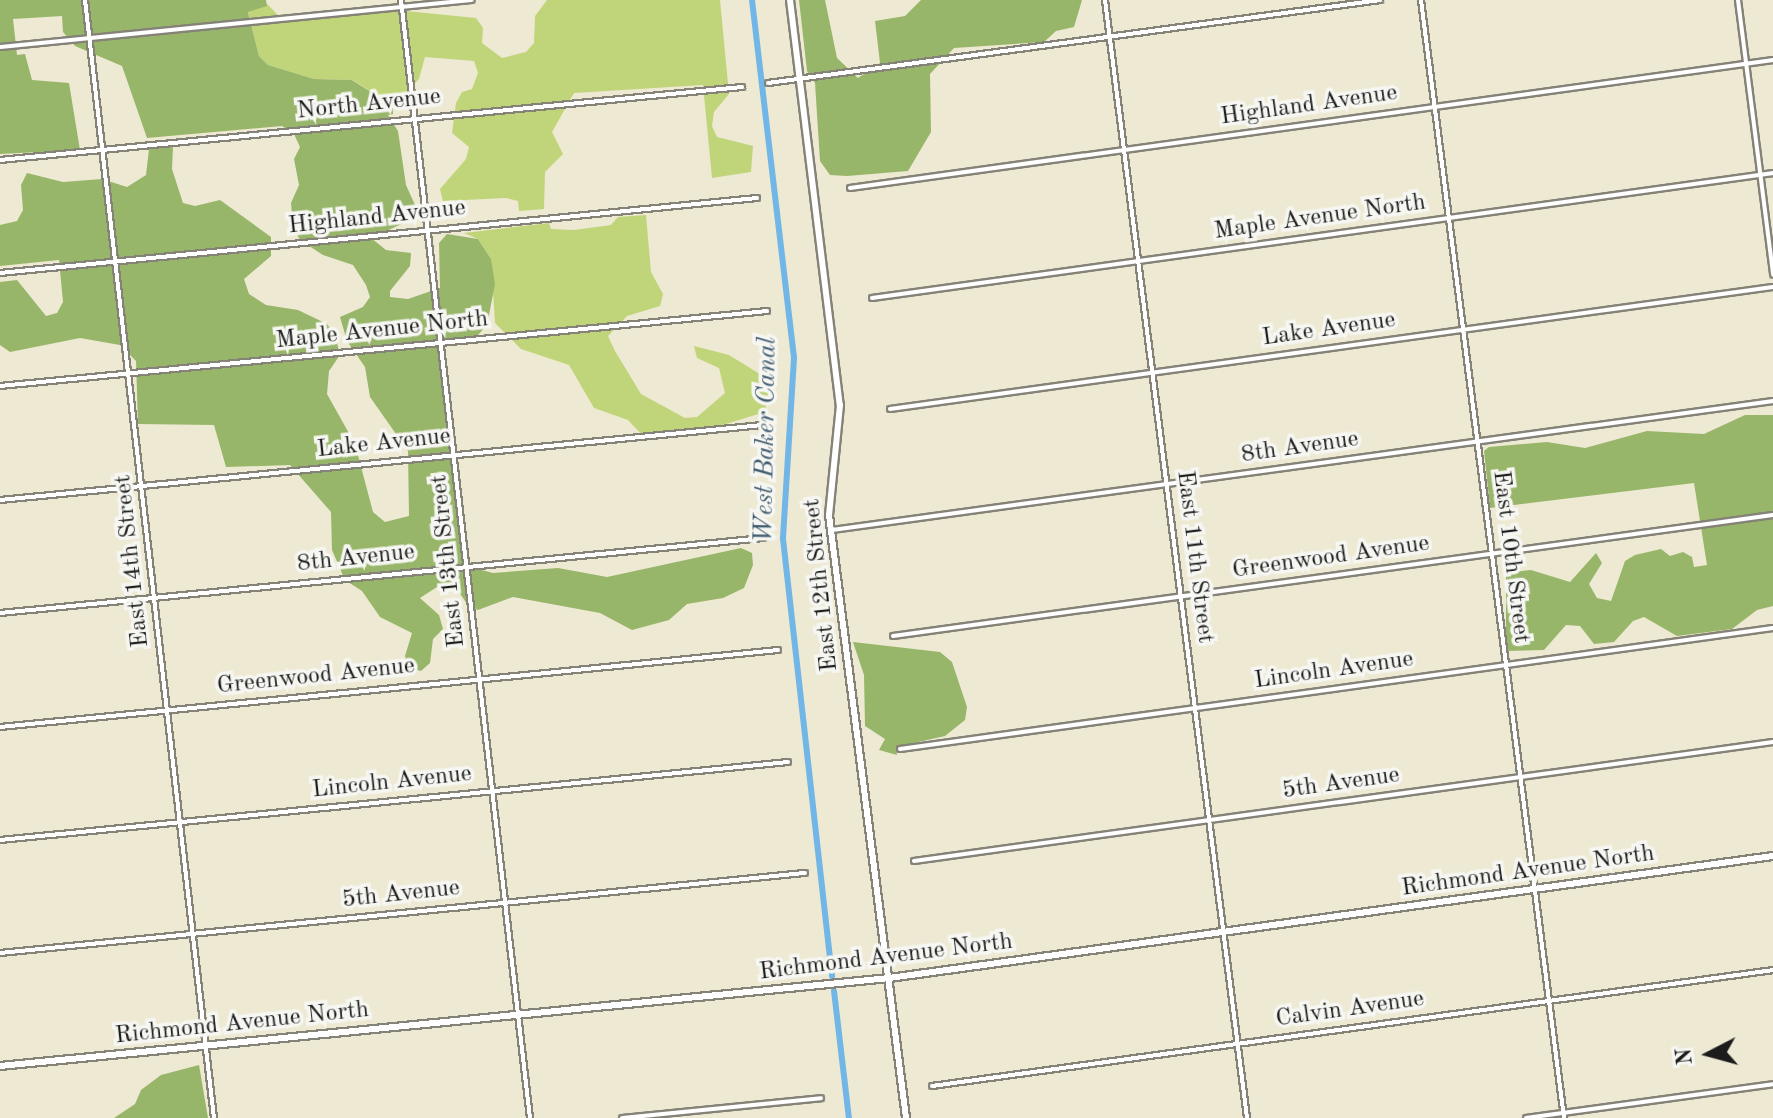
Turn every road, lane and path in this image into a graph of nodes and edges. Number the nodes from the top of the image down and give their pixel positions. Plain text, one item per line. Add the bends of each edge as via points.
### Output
1 (85, 0) edge
2 (401, 0) edge
3 (472, 0) edge
4 (790, 0) edge
5 (1105, 0) edge
6 (1380, 0) edge
7 (1421, 0) edge
8 (1738, 0) edge
9 (402, 7) junction
10 (89, 38) junction
11 (1110, 38) junction
12 (0, 47) edge
13 (1773, 60) edge
14 (1746, 63) junction
15 (800, 80) junction
16 (768, 83) dead end
17 (742, 87) dead end
18 (1435, 106) junction
19 (417, 119) junction
20 (1124, 149) junction
21 (103, 150) junction
22 (0, 160) edge
23 (1773, 173) edge
24 (1760, 175) junction
25 (850, 188) dead end
26 (757, 198) dead end
27 (1449, 218) junction
28 (429, 230) junction
29 (1138, 260) junction
30 (117, 262) junction
31 (0, 273) edge
32 (1773, 275) edge
33 (1773, 287) edge
34 (872, 298) dead end
35 (767, 311) dead end
36 (1463, 330) junction
37 (442, 343) junction
38 (130, 373) junction
39 (1152, 373) junction
40 (0, 386) edge
41 (1773, 401) edge
42 (890, 409) dead end
43 (772, 424) dead end
44 (1477, 442) junction
45 (455, 455) junction
46 (1166, 485) junction
47 (142, 486) junction
48 (0, 500) edge
49 (1773, 515) edge
50 (831, 530) junction
51 (763, 538) dead end
52 (1491, 553) junction
53 (467, 567) junction
54 (155, 597) junction
55 (1181, 597) junction
56 (0, 613) edge
57 (1773, 628) edge
58 (893, 636) dead end
59 (778, 650) dead end
60 (1506, 665) junction
61 (480, 679) junction
62 (1195, 708) junction
63 (168, 710) junction
64 (0, 727) edge
65 (1773, 742) edge
66 (900, 749) dead end
67 (788, 762) dead end
68 (1520, 778) junction
69 (493, 791) junction
70 (1209, 820) junction
71 (181, 822) junction
72 (0, 840) edge
73 (1773, 856) edge
74 (914, 861) dead end
75 (805, 873) dead end
76 (1535, 889) junction
77 (506, 903) junction
78 (1223, 932) junction
79 (193, 934) junction
80 (0, 953) edge
81 (1773, 970) edge
82 (889, 978) junction
83 (1548, 1001) junction
84 (519, 1015) junction
85 (1238, 1044) junction
86 (206, 1046) junction
87 (0, 1066) edge
88 (1773, 1084) edge
89 (932, 1086) dead end
90 (821, 1098) dead end
91 (1563, 1115) edge
92 (214, 1118) edge
93 (530, 1118) edge
94 (622, 1118) edge
95 (906, 1118) edge
96 (1247, 1118) edge
97 (1526, 1118) edge

1 - 10 street, East 14th Street
2 - 9 street, East 13th Street
3 - 9 street
4 - 15 street, East 12th Street
5 - 11 street, East 11th Street
6 - 11 street
7 - 18 street, East 10th Street
8 - 14 street
9 - 10 street
9 - 19 street, East 13th Street
10 - 12 street
10 - 21 street, East 14th Street
11 - 15 street
11 - 20 street, East 11th Street
13 - 14 street, Highland Avenue
14 - 18 street, Highland Avenue
14 - 24 street
15 - 16 street
15 - 50 street, East 12th Street via 840,405 829,489
17 - 19 street, North Avenue
18 - 20 street, Highland Avenue
18 - 27 street, East 10th Street
19 - 21 street, North Avenue
19 - 28 street, East 13th Street
20 - 25 street, Highland Avenue
20 - 29 street, East 11th Street
21 - 22 street, North Avenue
21 - 30 street, East 14th Street
23 - 24 street, Maple Avenue North
24 - 27 street, Maple Avenue North
24 - 32 street
26 - 28 street, Highland Avenue
27 - 29 street, Maple Avenue North
27 - 36 street, East 10th Street
28 - 30 street, Highland Avenue
28 - 37 street, East 13th Street
29 - 34 street, Maple Avenue North
29 - 39 street, East 11th Street
30 - 31 street, Highland Avenue
30 - 38 street, East 14th Street
33 - 36 street, Lake Avenue
35 - 37 street, Maple Avenue North
36 - 39 street, Lake Avenue
36 - 44 street, East 10th Street
37 - 38 street, Maple Avenue North
37 - 45 street, East 13th Street
38 - 40 street, Maple Avenue North
38 - 47 street, East 14th Street
39 - 42 street, Lake Avenue
39 - 46 street, East 11th Street
41 - 44 street, 8th Avenue
43 - 45 street, Lake Avenue
44 - 46 street, 8th Avenue
44 - 52 street, East 10th Street
45 - 47 street, Lake Avenue
45 - 53 street, East 13th Street
46 - 50 street, 8th Avenue
46 - 55 street, East 11th Street
47 - 48 street, Lake Avenue
47 - 54 street, East 14th Street
49 - 52 street, Greenwood Avenue
50 - 82 street, East 12th Street
51 - 53 street, 8th Avenue
52 - 55 street, Greenwood Avenue
52 - 60 street, East 10th Street
53 - 54 street, 8th Avenue
53 - 61 street, East 13th Street
54 - 56 street, 8th Avenue
54 - 63 street, East 14th Street
55 - 58 street, Greenwood Avenue
55 - 62 street, East 11th Street
57 - 60 street, Lincoln Avenue
59 - 61 street, Greenwood Avenue
60 - 62 street, Lincoln Avenue
60 - 68 street, East 10th Street
61 - 63 street, Greenwood Avenue
61 - 69 street, East 13th Street
62 - 66 street, Lincoln Avenue
62 - 70 street, East 11th Street
63 - 64 street, Greenwood Avenue
63 - 71 street, East 14th Street
65 - 68 street, 5th Avenue
67 - 69 street, Lincoln Avenue
68 - 70 street, 5th Avenue
68 - 76 street, East 10th Street
69 - 71 street, Lincoln Avenue
69 - 77 street, East 13th Street
70 - 74 street, 5th Avenue
70 - 78 street, East 11th Street
71 - 72 street, Lincoln Avenue
71 - 79 street, East 14th Street
73 - 76 street, Richmond Avenue North
75 - 77 street, 5th Avenue
76 - 78 street, Richmond Avenue North
76 - 83 street, East 10th Street
77 - 79 street, 5th Avenue
77 - 84 street, East 13th Street
78 - 82 street, Richmond Avenue North
78 - 85 street, East 11th Street
79 - 80 street, 5th Avenue
79 - 86 street, East 14th Street
81 - 83 street, Calvin Avenue
82 - 84 street, Richmond Avenue North
82 - 95 street, East 12th Street
83 - 85 street, Calvin Avenue
83 - 91 street, East 10th Street
84 - 86 street, Richmond Avenue North
84 - 93 street, East 13th Street
85 - 89 street, Calvin Avenue
85 - 96 street, East 11th Street
86 - 87 street, Richmond Avenue North
86 - 92 street, East 14th Street
88 - 91 street
90 - 94 street
91 - 97 street

